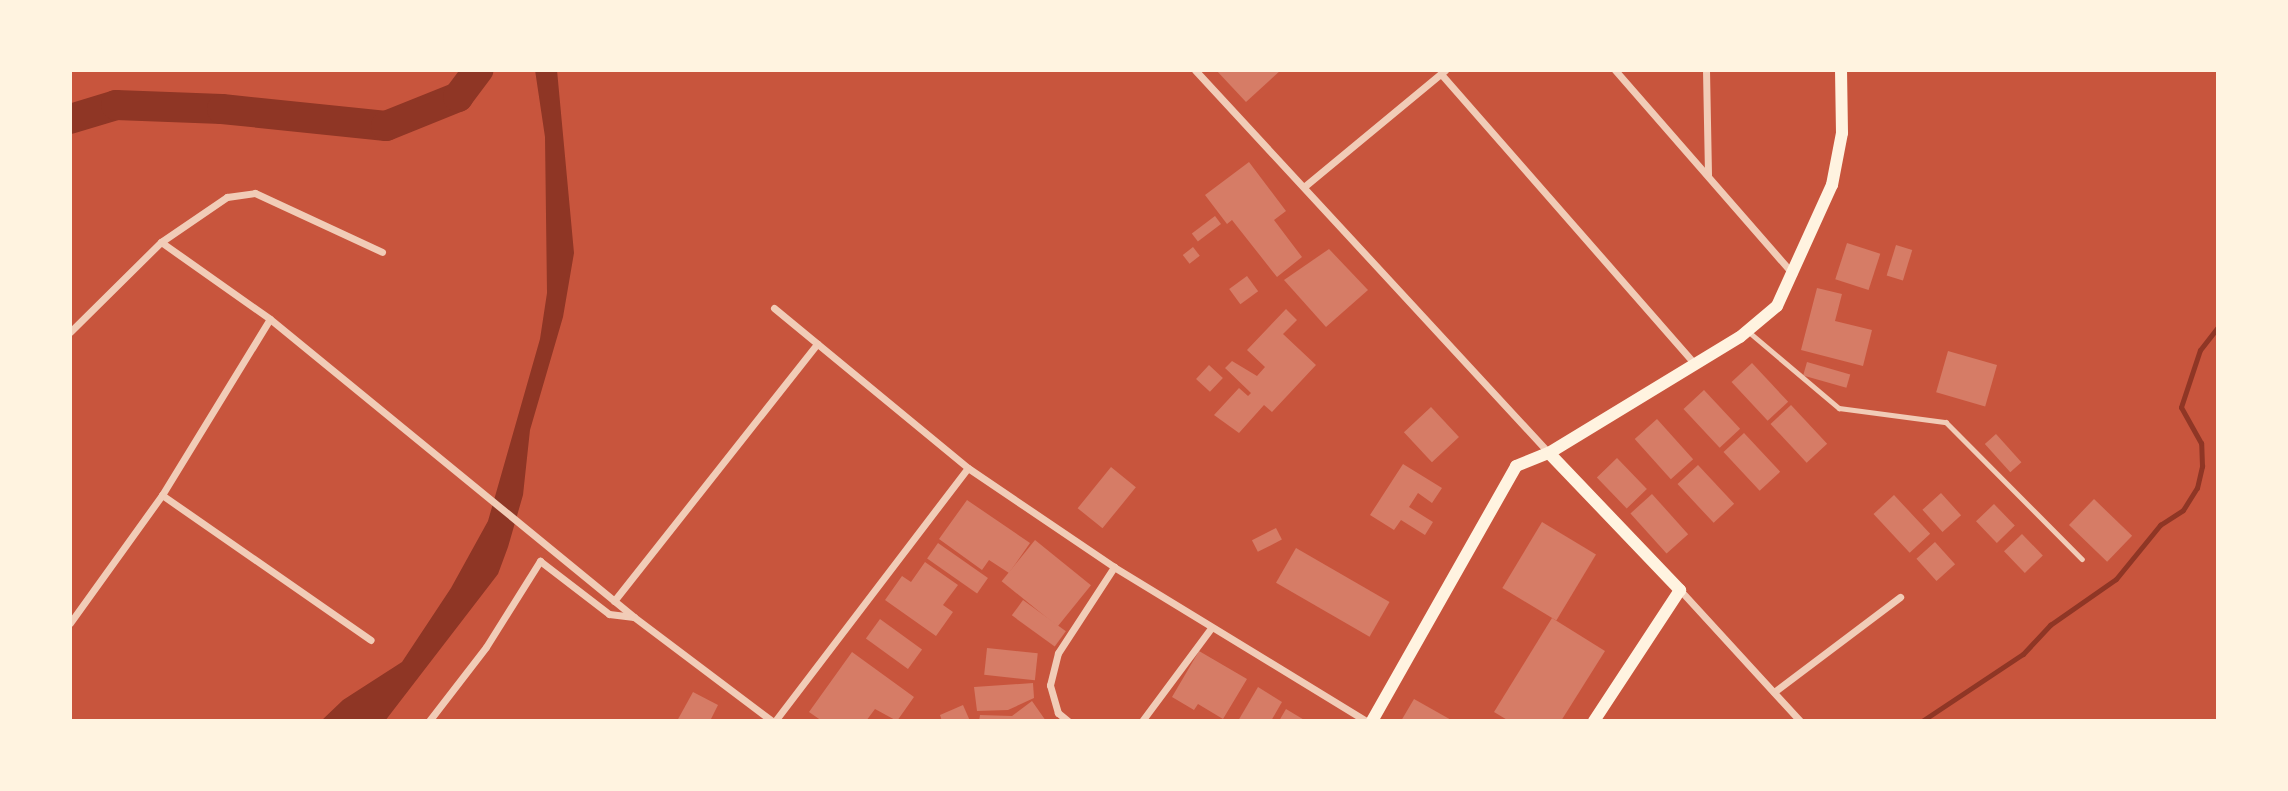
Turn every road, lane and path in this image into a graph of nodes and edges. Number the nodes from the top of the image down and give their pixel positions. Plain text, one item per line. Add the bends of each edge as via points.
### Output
1 (1195, 70) edge
2 (1615, 70) edge
3 (1706, 70) edge
4 (1841, 70) edge
5 (1443, 72) edge
6 (1708, 176) junction
7 (1305, 186) junction
8 (161, 242) junction
9 (382, 252) dead end
10 (1794, 274) junction
11 (774, 308) dead end
12 (270, 320) junction
13 (70, 332) edge
14 (1749, 332) junction
15 (817, 344) junction
16 (1695, 364) junction
17 (1549, 453) junction
18 (968, 468) junction
19 (162, 495) junction
20 (2082, 559) dead end
21 (1114, 567) junction
22 (1680, 590) junction
23 (1900, 597) dead end
24 (614, 601) junction
25 (634, 617) junction
26 (70, 623) edge
27 (1211, 628) junction
28 (371, 640) dead end
29 (1774, 692) junction
30 (429, 721) edge
31 (774, 721) edge
32 (1068, 721) edge
33 (1142, 721) edge
34 (1366, 721) edge
35 (1372, 721) edge
36 (1594, 721) edge
37 (1800, 721) edge

1 - 7 street
2 - 6 street
3 - 6 street
4 - 10 main road via 1842,133 1836,170
5 - 7 street
5 - 16 street
6 - 10 street
7 - 17 street
8 - 9 street via 227,197 255,193
8 - 12 street
8 - 13 street
10 - 14 main road via 1777,306
11 - 15 street
12 - 19 street
12 - 24 street
14 - 16 main road
14 - 20 lane via 1839,408 1946,422
15 - 18 street
15 - 24 street
16 - 17 main road
17 - 22 main road
17 - 35 main road via 1528,459 1512,471
18 - 21 street
18 - 31 street
19 - 26 street
19 - 28 street
21 - 27 street
21 - 32 street via 1059,653 1050,685 1058,713
22 - 29 street
22 - 36 main road
23 - 29 street
24 - 25 street
25 - 30 street via 609,614 540,561 486,647
25 - 31 street
27 - 33 street
27 - 34 street
29 - 37 street

